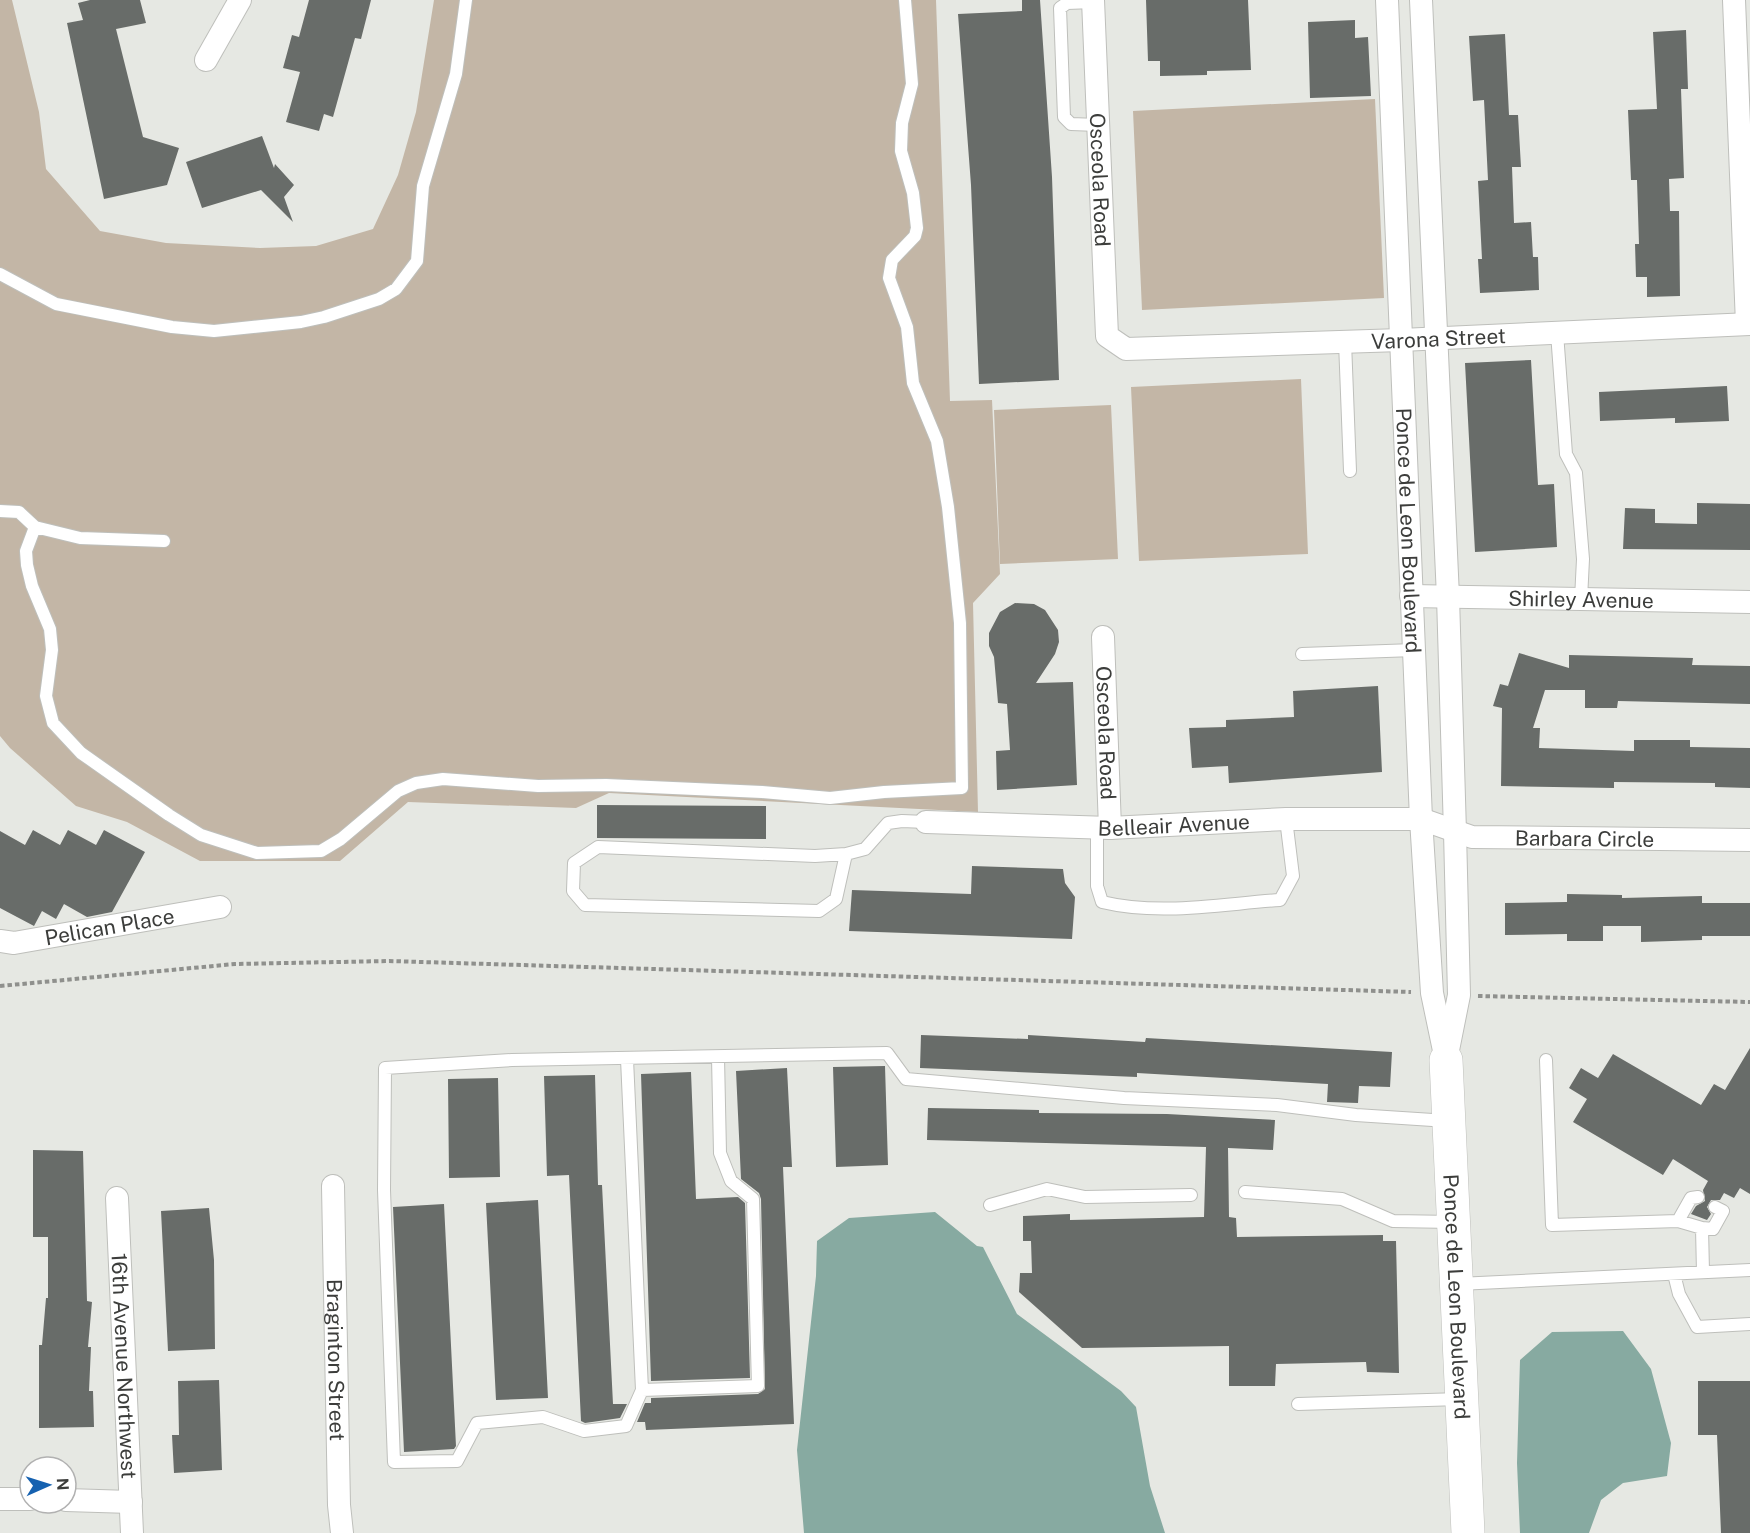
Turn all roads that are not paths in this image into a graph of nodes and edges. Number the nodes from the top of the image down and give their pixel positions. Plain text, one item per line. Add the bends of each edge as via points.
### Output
1 (240, 0) edge
2 (466, 0) edge
3 (905, 0) edge
4 (1387, 0) edge
5 (1421, 0) edge
6 (1734, 0) edge
7 (1093, 1) edge
8 (206, 60) dead end
9 (1098, 125) junction
10 (1745, 157) edge
11 (0, 274) edge
12 (1748, 324) edge
13 (1557, 333) junction
14 (1435, 339) junction
15 (1401, 340) junction
16 (1345, 342) junction
17 (1126, 349) joint
18 (1350, 471) dead end
19 (0, 511) edge
20 (35, 527) junction
21 (164, 541) dead end
22 (1411, 596) junction
23 (1448, 597) junction
24 (1581, 599) junction
25 (1750, 602) edge
26 (1103, 637) dead end
27 (1414, 650) junction
28 (1302, 654) dead end
29 (1286, 819) junction
30 (1421, 819) junction
31 (926, 822) joint
32 (1103, 827) junction
33 (1455, 832) junction
34 (1750, 840) edge
35 (846, 854) junction
36 (220, 907) dead end
37 (0, 940) edge
38 (718, 1057) junction
39 (627, 1059) junction
40 (1446, 1060) junction
41 (1546, 1060) dead end
42 (1449, 1122) junction
43 (333, 1186) dead end
44 (1245, 1192) dead end
45 (1191, 1195) dead end
46 (1698, 1197) dead end
47 (117, 1198) dead end
48 (990, 1205) dead end
49 (1715, 1207) dead end
50 (1454, 1221) junction
51 (1678, 1221) junction
52 (1702, 1228) junction
53 (1750, 1270) edge
54 (1703, 1272) junction
55 (1674, 1274) junction
56 (1456, 1284) junction
57 (1750, 1324) edge
58 (642, 1390) junction
59 (1462, 1399) junction
60 (1298, 1404) dead end
61 (0, 1499) edge
62 (18, 1500) edge
63 (78, 1500) edge
64 (131, 1502) junction
65 (132, 1533) edge
66 (342, 1533) edge
67 (1468, 1533) edge

1 - 8 street
2 - 11 lane via 456,74 423,186 417,261 396,289 379,299 300,322 214,331 172,327 56,304
3 - 20 lane via 912,84 901,144 914,193 917,228 915,236 892,260 889,278 907,327 913,383 937,441 948,507 960,623 962,788 830,798 443,779 398,790 341,839 321,851 256,853 201,835 169,815 81,753 53,723 46,696 52,650 50,629 27,565 26,551
4 - 15 street, Ponce de Leon Boulevard
5 - 14 street, Ponce de Leon Boulevard
6 - 10 street
7 - 9 street, Osceola Road
7 - 9 lane via 1067,3 1060,8 1062,85 1064,117 1071,124
9 - 17 street, Osceola Road via 1107,336
10 - 12 street
12 - 13 street, Varona Street
13 - 14 street, Varona Street
13 - 24 lane via 1566,454 1577,484 1583,559
14 - 15 street, Varona Street
14 - 23 street, Ponce de Leon Boulevard
15 - 16 street, Varona Street
15 - 22 street, Ponce de Leon Boulevard
16 - 17 street, Varona Street
16 - 18 lane
19 - 20 lane via 19,512
20 - 21 lane via 80,538
22 - 23 street, Shirley Avenue
22 - 27 street, Ponce de Leon Boulevard
23 - 24 street, Shirley Avenue
23 - 33 street, Ponce de Leon Boulevard
24 - 25 street, Shirley Avenue
26 - 32 street, Osceola Road
27 - 28 lane
27 - 30 street, Ponce de Leon Boulevard
29 - 30 street, Belleair Avenue
29 - 32 street, Belleair Avenue
29 - 32 lane via 1293,876 1280,900 1157,910 1102,902 1097,886
30 - 33 street, Barbara Circle
30 - 40 street, Ponce de Leon Boulevard via 1432,993
31 - 32 street, Belleair Avenue
31 - 35 lane via 888,823 865,849
33 - 34 street, Barbara Circle via 1472,837
33 - 40 street, Ponce de Leon Boulevard via 1459,995
35 - 35 lane via 598,847 574,862 573,891 585,905 819,910 837,899
36 - 37 street, Pelican Place via 14,943
38 - 39 lane
38 - 42 lane via 888,1053 906,1079
38 - 58 lane via 720,1153 731,1181 753,1199 758,1386
39 - 58 lane
39 - 58 lane via 512,1060 385,1068 384,1190 394,1462 457,1461 477,1423 543,1417 584,1431 626,1426
40 - 42 street, Ponce de Leon Boulevard
41 - 51 lane via 1552,1225
42 - 50 street, Ponce de Leon Boulevard
43 - 66 street, Braginton Street
44 - 50 lane via 1342,1199 1393,1221
45 - 48 lane via 1085,1197 1047,1189
46 - 51 lane via 1691,1198
47 - 64 street, 16th Avenue Northwest
49 - 52 lane via 1723,1211 1713,1228
50 - 56 street, Ponce de Leon Boulevard
51 - 52 lane
52 - 54 lane
53 - 54 lane
54 - 55 lane
55 - 56 lane
55 - 57 lane via 1679,1294 1697,1327
56 - 59 street, Ponce de Leon Boulevard
59 - 60 lane
59 - 67 street, Ponce de Leon Boulevard
61 - 62 street
63 - 64 street
64 - 65 street, 16th Avenue Northwest

